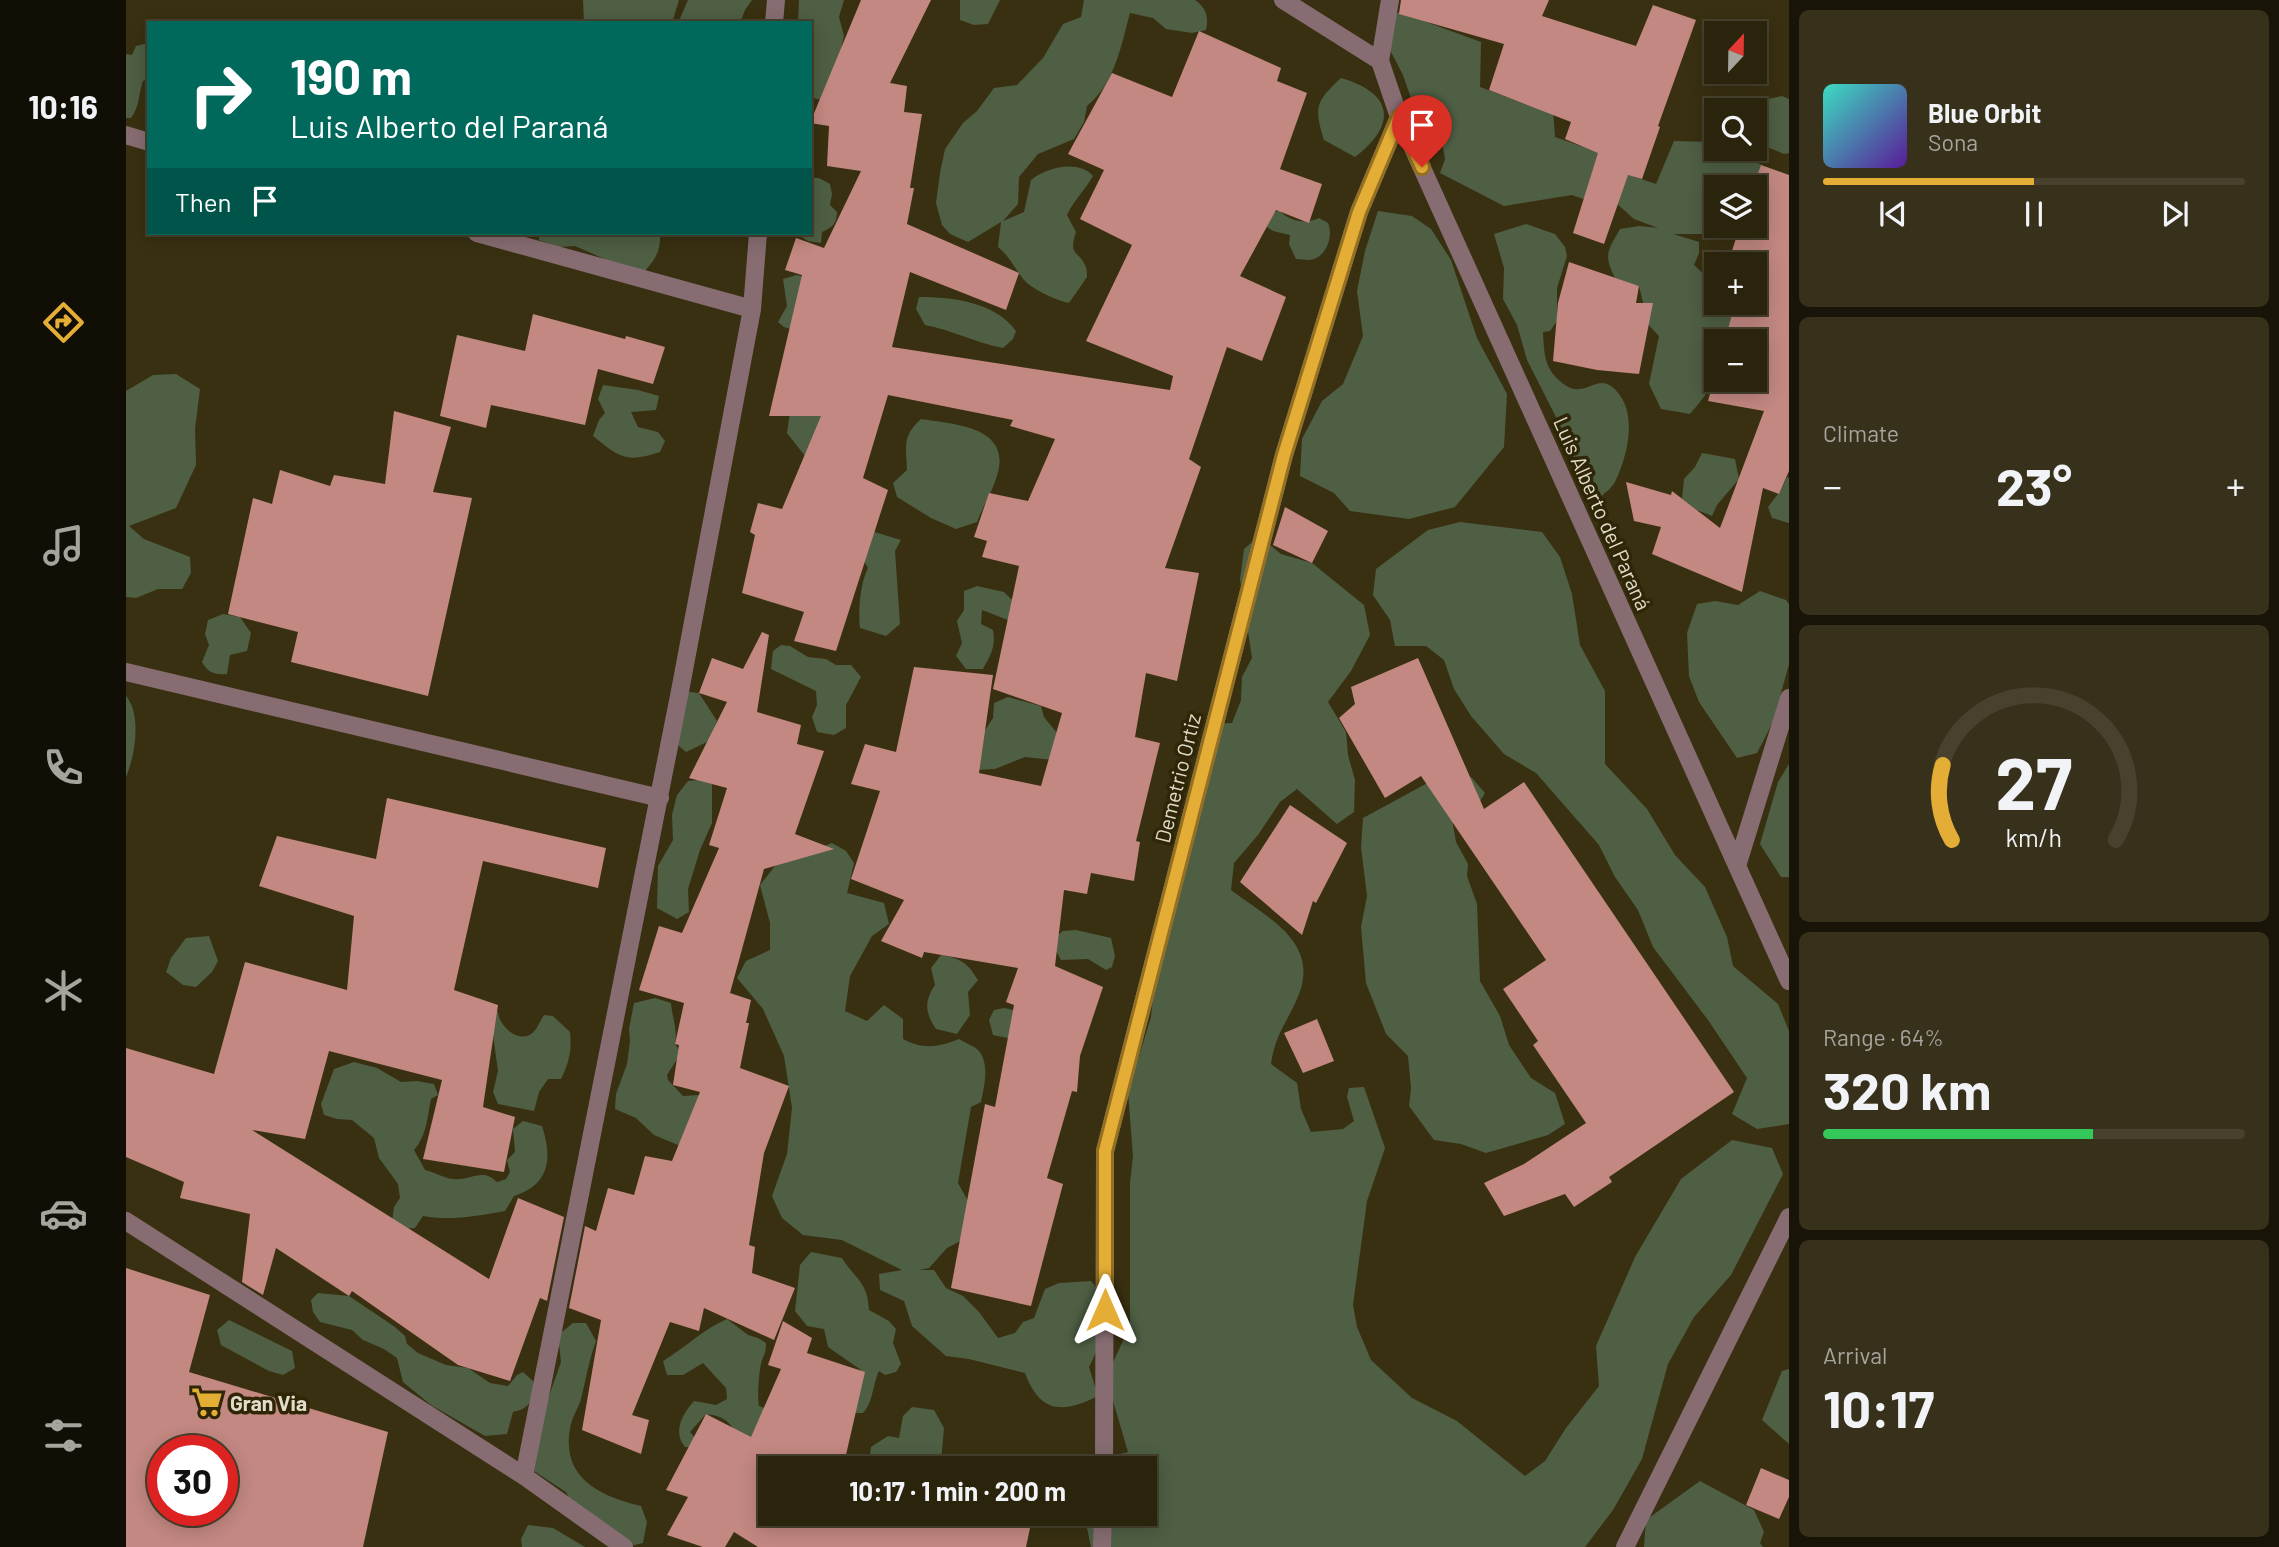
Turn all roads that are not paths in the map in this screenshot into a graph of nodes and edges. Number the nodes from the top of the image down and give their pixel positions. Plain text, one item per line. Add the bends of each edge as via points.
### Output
1 (776, 0) edge
2 (1283, 0) edge
3 (1390, 0) edge
4 (774, 21) edge
5 (1380, 61) junction
6 (1399, 117) junction
7 (126, 135) edge
8 (147, 141) edge
9 (485, 235) edge
10 (758, 235) edge
11 (752, 309) junction
12 (126, 672) edge
13 (1789, 698) edge
14 (660, 798) junction
15 (1737, 866) junction
16 (1789, 981) edge
17 (1789, 1217) edge
18 (126, 1221) edge
19 (1104, 1456) edge
20 (524, 1476) junction
21 (1103, 1526) edge
22 (624, 1547) edge
23 (1102, 1547) edge
24 (1625, 1547) edge

1 - 4 street
2 - 5 street
3 - 5 street, Luis Alberto del Paraná
5 - 6 street, Luis Alberto del Paraná
6 - 15 street, Luis Alberto del Paraná
6 - 19 street, Demetrio Ortiz via 1359,212 1284,455 1105,1151
7 - 8 street
9 - 11 street
10 - 11 street
11 - 14 street
12 - 14 street
13 - 15 street
14 - 20 street
15 - 16 street, Luis Alberto del Paraná
17 - 24 street
18 - 20 street
20 - 22 street
21 - 23 street

